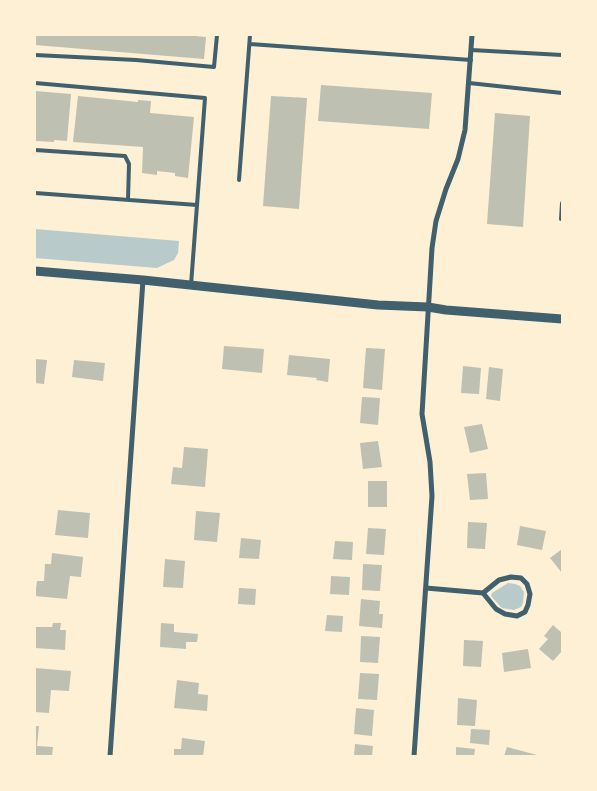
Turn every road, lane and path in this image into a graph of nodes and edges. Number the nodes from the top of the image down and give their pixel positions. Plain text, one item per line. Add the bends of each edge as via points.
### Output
1 (217, 35) edge
2 (250, 35) edge
3 (472, 35) edge
4 (250, 44) junction
5 (471, 50) junction
6 (35, 55) edge
7 (562, 55) edge
8 (470, 60) junction
9 (35, 84) edge
10 (469, 84) junction
11 (562, 92) edge
12 (35, 150) edge
13 (239, 180) dead end
14 (35, 193) edge
15 (128, 200) junction
16 (562, 203) edge
17 (197, 205) junction
18 (561, 219) edge
19 (35, 271) edge
20 (144, 280) junction
21 (191, 285) junction
22 (428, 307) junction
23 (562, 319) edge
24 (426, 588) junction
25 (483, 593) junction
26 (110, 756) edge
27 (414, 756) edge

1 - 6 lane via 214,67
2 - 4 lane
3 - 5 street
4 - 8 lane
4 - 13 lane
5 - 7 lane
5 - 8 street
8 - 10 street
9 - 17 lane via 205,98
10 - 11 lane
10 - 22 street via 465,130 436,222
12 - 15 lane via 125,156 129,164
14 - 15 lane
15 - 17 lane
16 - 18 lane
17 - 21 lane
19 - 20 street
20 - 21 street
20 - 26 street
21 - 22 street via 378,305
22 - 23 street
22 - 24 street via 422,414 432,496
24 - 25 street
24 - 27 street
25 - 25 street via 496,609 517,616 525,612 530,594 521,578 511,576 499,580

